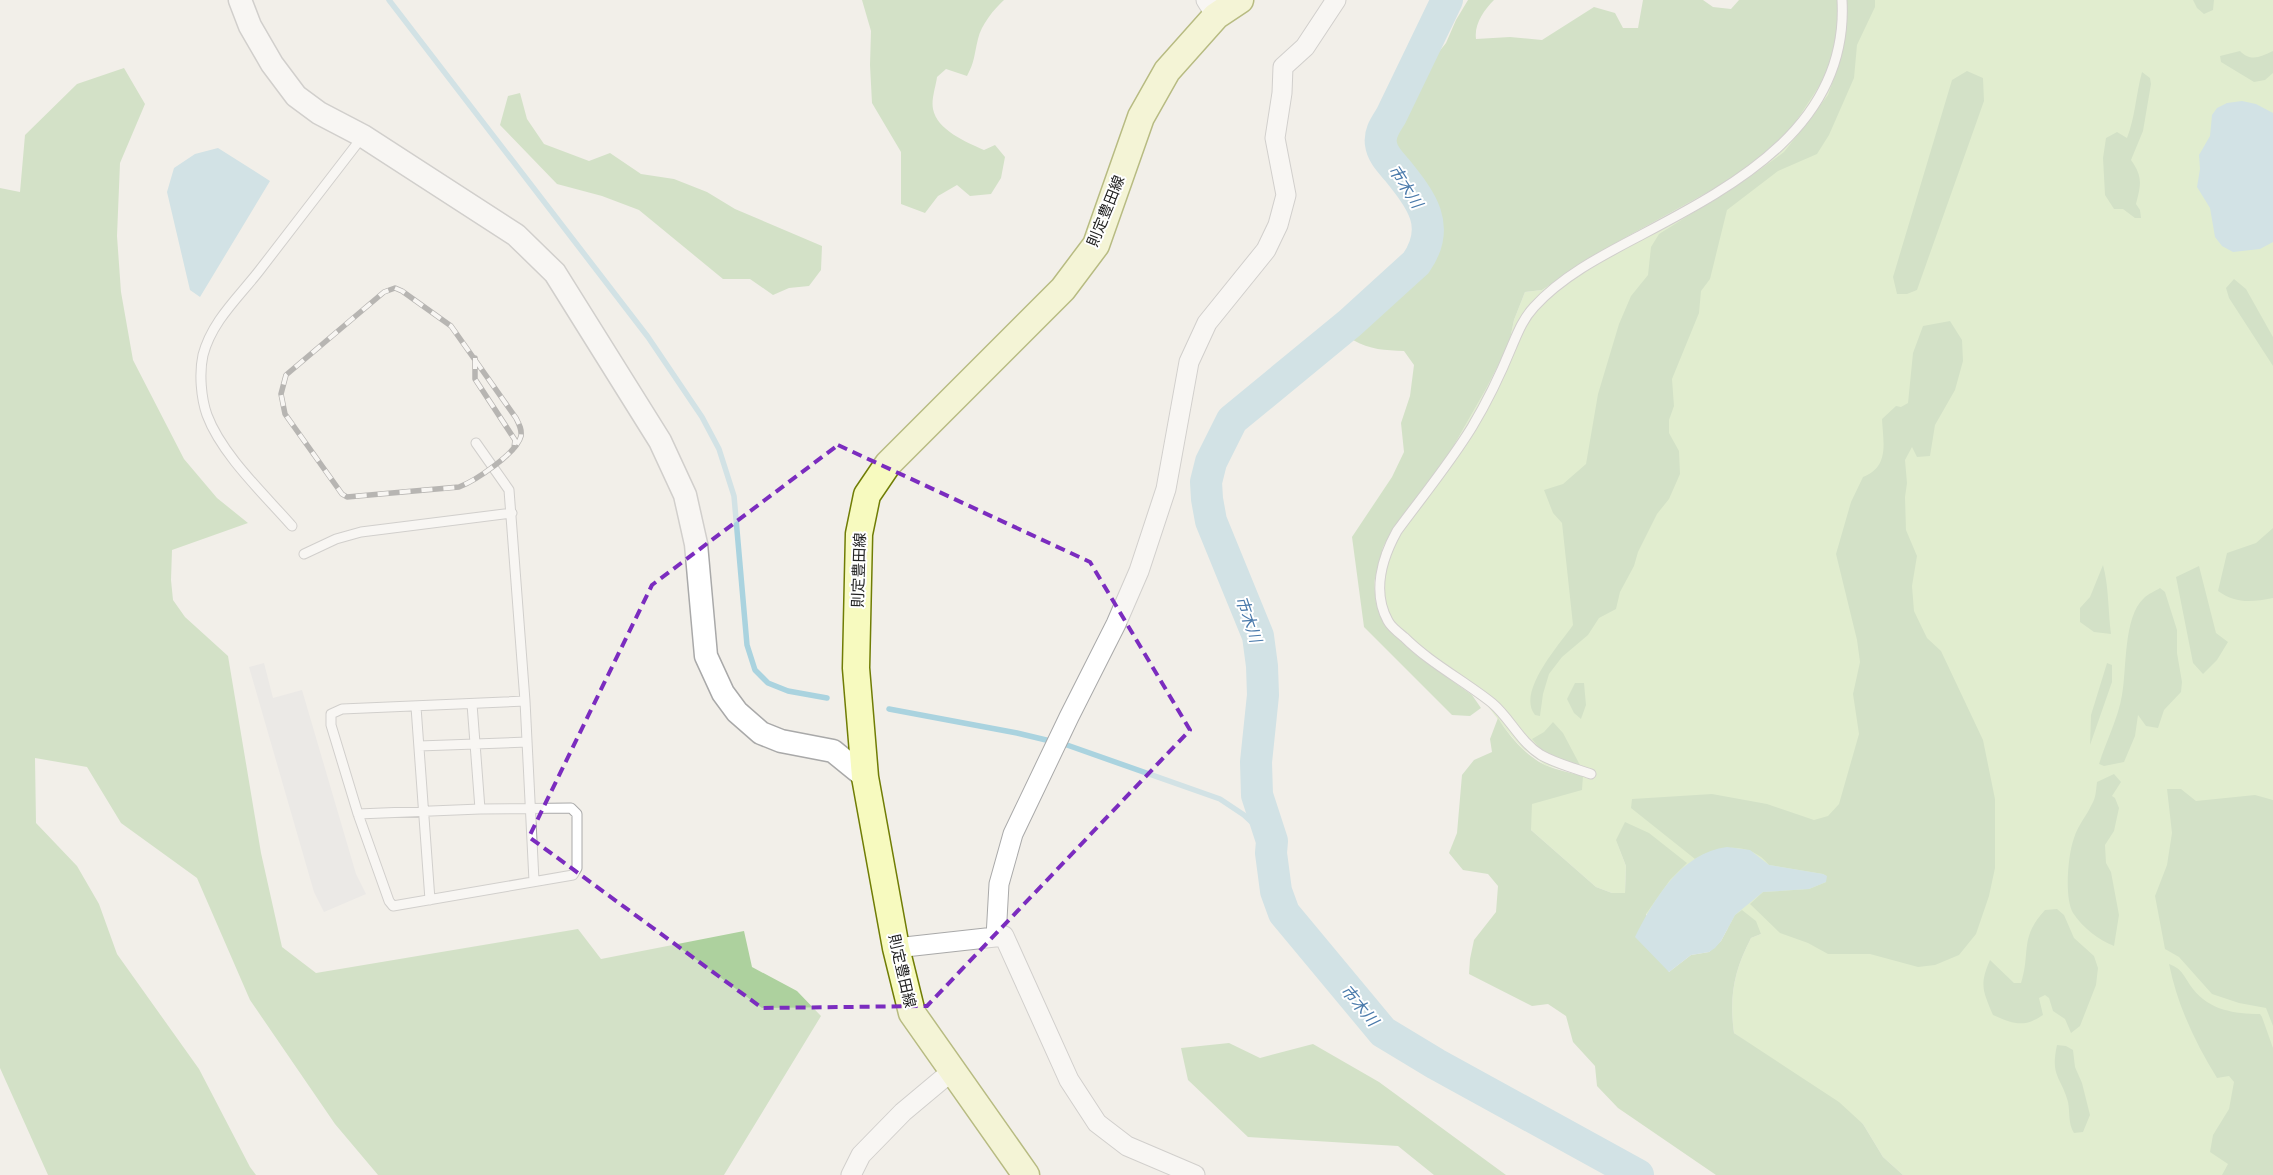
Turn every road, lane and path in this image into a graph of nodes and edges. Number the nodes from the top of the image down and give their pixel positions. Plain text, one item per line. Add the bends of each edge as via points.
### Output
1 (240, 0) edge
2 (1240, 0) edge
3 (1336, 0) edge
4 (1842, 0) edge
5 (1211, 8) edge
6 (363, 136) junction
7 (476, 443) dead end
8 (512, 514) junction
9 (292, 526) dead end
10 (304, 554) dead end
11 (525, 701) junction
12 (472, 704) junction
13 (416, 707) junction
14 (527, 742) junction
15 (475, 744) junction
16 (419, 746) junction
17 (1591, 774) dead end
18 (865, 777) junction
19 (532, 808) junction
20 (480, 809) junction
21 (424, 811) junction
22 (358, 814) junction
23 (534, 881) junction
24 (430, 900) junction
25 (996, 937) junction
26 (896, 948) junction
27 (952, 1071) junction
28 (851, 1175) edge
29 (1026, 1175) edge
30 (1195, 1175) edge

1 - 6 street via 250,26 272,64 296,96 319,113
2 - 5 main road, 則定豊田線
3 - 25 street via 1305,47 1283,67 1275,138 1286,194 1278,225 1266,250 1207,323 1189,362 1166,489 1116,624 1013,834 999,884
4 - 17 lane via 1840,47 1830,77 1795,131 1743,177 1575,273 1533,307 1519,326 1512,347 1472,427 1388,548 1379,582 1380,601 1388,622 1418,652 1493,704 1525,742 1540,754
5 - 18 main road, 則定豊田線 via 1167,71 1141,117 1096,245 1063,289 888,464 868,494 859,534 856,668
6 - 9 lane via 217,321 203,356 201,390 215,432
6 - 18 street via 516,235 555,273 660,441 686,495 696,544 706,656 723,693 737,712 761,732 781,742 833,751
7 - 8 lane via 509,490
8 - 10 lane via 361,532
8 - 11 lane
11 - 12 lane
11 - 14 lane
12 - 13 lane
12 - 15 lane
13 - 16 lane
13 - 22 lane via 342,710 331,714 331,724
14 - 15 lane
14 - 19 lane
15 - 16 lane
15 - 20 lane
16 - 21 lane
18 - 26 main road, 則定豊田線
19 - 20 lane
19 - 23 lane
19 - 23 lane via 571,808 577,814 577,868 573,875
20 - 21 lane
21 - 22 lane
21 - 24 lane
22 - 24 lane via 393,906
23 - 24 lane
25 - 26 street
25 - 30 street via 1004,936 1069,1080 1097,1123 1126,1146
26 - 27 main road, 則定豊田線 via 912,1013
27 - 28 street via 903,1112 861,1155
27 - 29 main road, 則定豊田線

